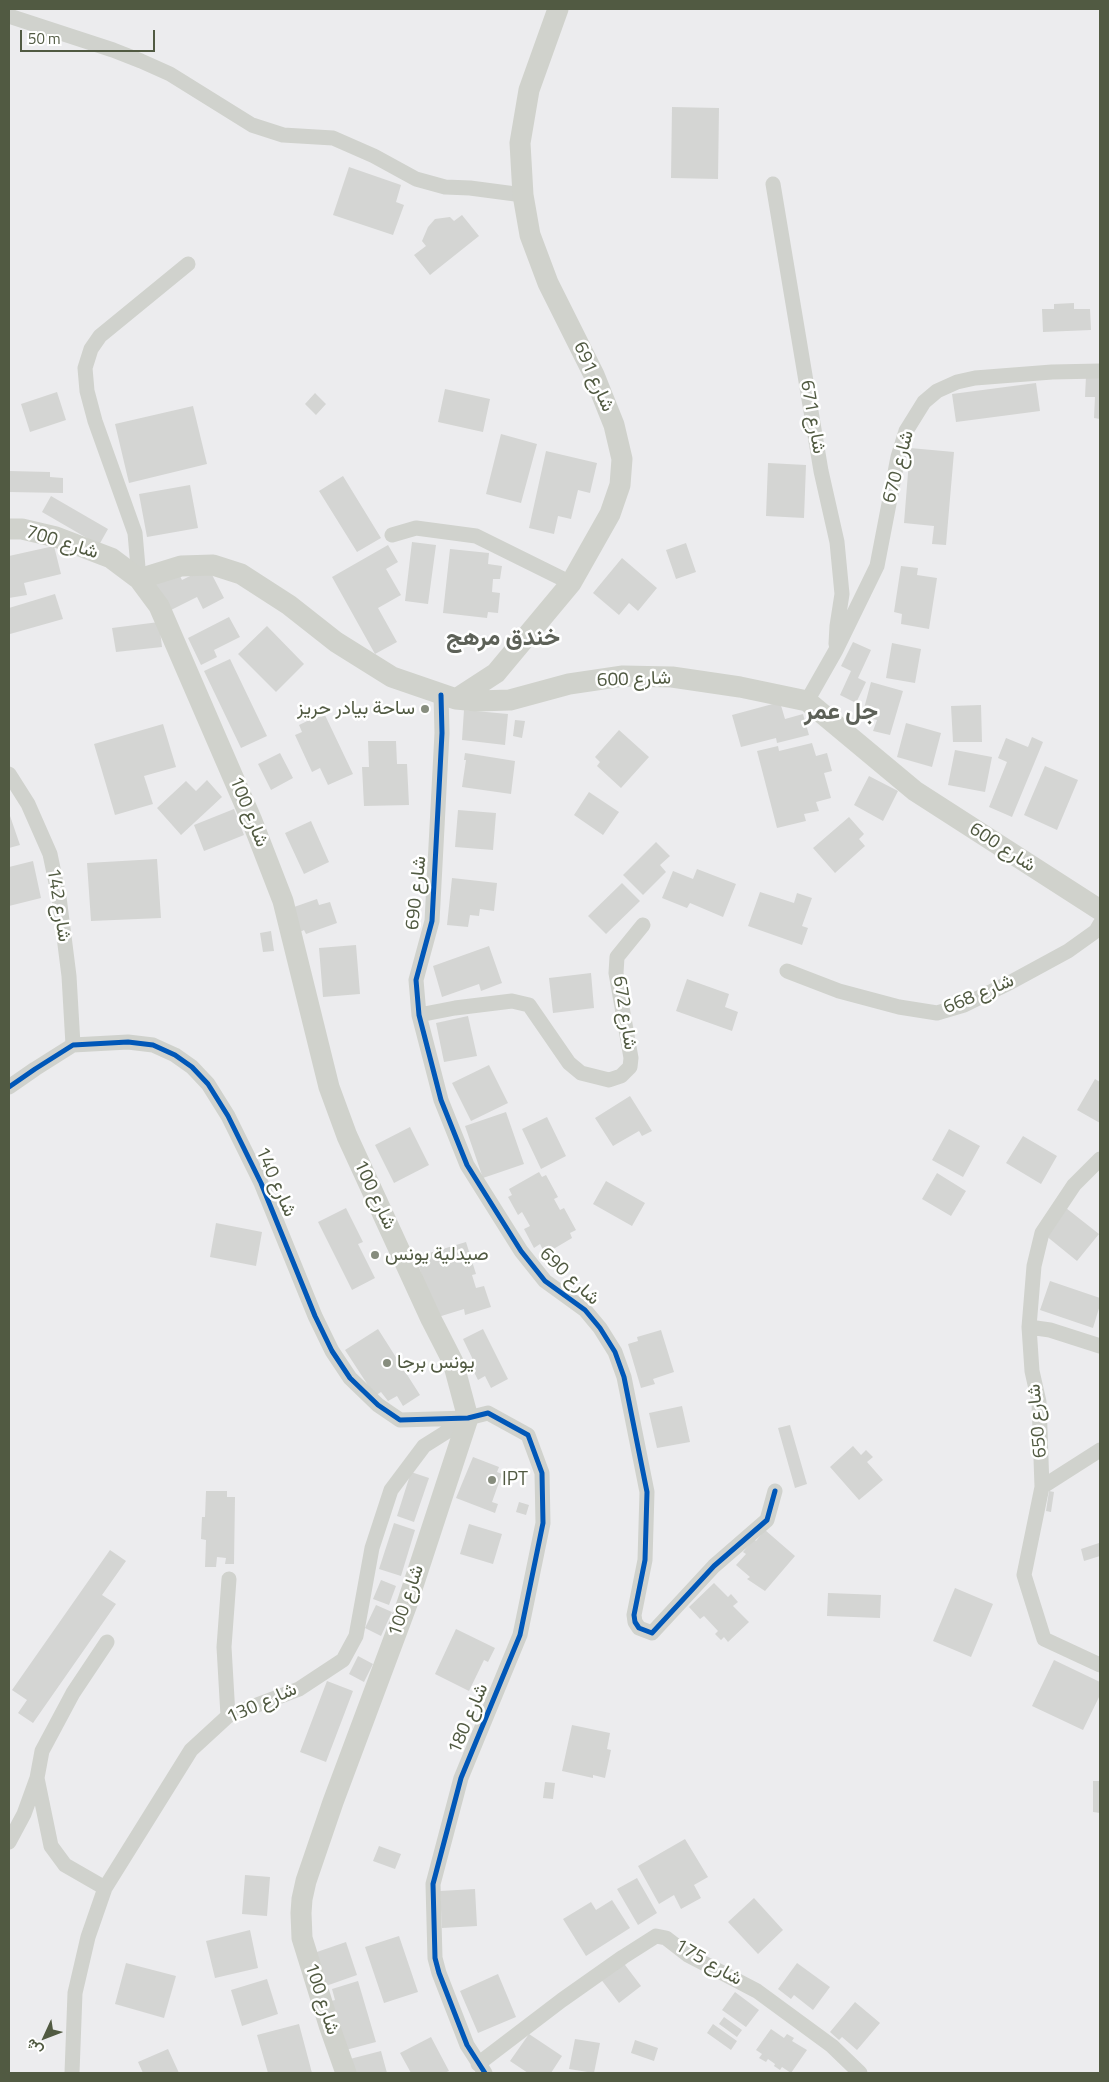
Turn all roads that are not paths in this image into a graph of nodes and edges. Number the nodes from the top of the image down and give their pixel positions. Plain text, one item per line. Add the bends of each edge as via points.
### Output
1 (558, 9) edge
2 (9, 16) edge
3 (773, 184) dead end
4 (523, 195) junction
5 (188, 264) dead end
6 (1100, 371) edge
7 (9, 530) edge
8 (392, 535) dead end
9 (139, 579) junction
10 (571, 583) junction
11 (836, 650) junction
12 (448, 697) junction
13 (807, 701) junction
14 (9, 774) edge
15 (1100, 910) edge
16 (1100, 924) edge
17 (643, 925) dead end
18 (787, 972) dead end
19 (419, 1015) junction
20 (73, 1046) junction
21 (9, 1087) edge
22 (1100, 1159) edge
23 (1029, 1327) junction
24 (1100, 1346) edge
25 (468, 1418) junction
26 (1100, 1450) edge
27 (1042, 1487) junction
28 (775, 1492) dead end
29 (229, 1579) dead end
30 (107, 1642) dead end
31 (1100, 1665) edge
32 (228, 1716) junction
33 (37, 1778) junction
34 (9, 1842) edge
35 (105, 1888) junction
36 (481, 2069) edge
37 (72, 2073) edge
38 (346, 2073) edge
39 (860, 2073) edge

1 - 4 main road, شارع 691 via 529,90 520,143
2 - 4 street via 113,50 170,74 252,125 283,135 333,138 416,179 445,187
3 - 11 street, شارع 671 via 821,471 838,542 842,594
4 - 10 main road, شارع 691 via 530,235 548,283 594,375 614,424 622,459 620,484 610,514
5 - 9 street via 100,336 91,349 85,368 95,421 135,533
6 - 11 street, شارع 670 via 975,378 956,382 924,402 906,431 898,457 877,566
7 - 9 main road, شارع 700 via 22,529 83,546 111,558
8 - 10 street via 416,528 476,536
9 - 12 main road, شارع 600 via 181,566 213,565 241,574 336,642 392,677
9 - 25 main road, شارع 100 via 158,606 178,646 252,821 283,901 329,1087 347,1136 453,1362
10 - 12 main road, شارع 691 via 496,672
11 - 13 street, شارع 670
12 - 13 main road, شارع 600 via 477,701 510,700 569,684 622,676 672,677
12 - 19 street, شارع 690 via 442,733 432,921 416,980
13 - 15 main road, شارع 600 via 915,791
14 - 20 street, شارع 142 via 28,804 50,854 60,897
16 - 18 street, شارع 668 via 1096,931 1068,951 964,1005 937,1014 840,991
17 - 19 street, شارع 672 via 617,957 616,973 631,1058 630,1068 621,1076 609,1080 581,1073 569,1063 529,1005 512,1001
19 - 28 street, شارع 690 via 441,1100 467,1165 521,1251 545,1280 585,1310 600,1328 624,1377 647,1492 646,1560 634,1615 639,1628 652,1633 714,1566 767,1520
20 - 21 street, شارع 140
20 - 25 street, شارع 140 via 128,1042 153,1045 192,1067 208,1084 228,1116 261,1183 315,1316 350,1378 378,1405 400,1420
22 - 23 street, شارع 650 via 1074,1185 1042,1233 1034,1266
23 - 24 street via 1050,1330
23 - 27 street, شارع 650 via 1032,1371 1039,1402
25 - 32 street, شارع 130 via 424,1446 391,1490 372,1548 356,1636 343,1660 298,1689
25 - 36 street, شارع 180 via 488,1412 528,1435 542,1473 543,1513 520,1635 461,1778 433,1884 435,1958 467,2045
25 - 38 main road, شارع 100 via 407,1604 333,1802 302,1898 302,1938
26 - 27 street
27 - 31 street, شارع 650 via 1024,1574 1034,1611 1044,1639
29 - 32 street via 224,1647
30 - 33 street via 73,1693 42,1751
32 - 35 street, شارع 130 via 191,1750
33 - 34 street via 24,1814
33 - 35 street via 51,1846 66,1866
35 - 37 street, شارع 130 via 88,1937 75,1993
36 - 39 street, شارع 175 via 562,2000 656,1936 666,1938 688,1955 757,1991 832,2046

